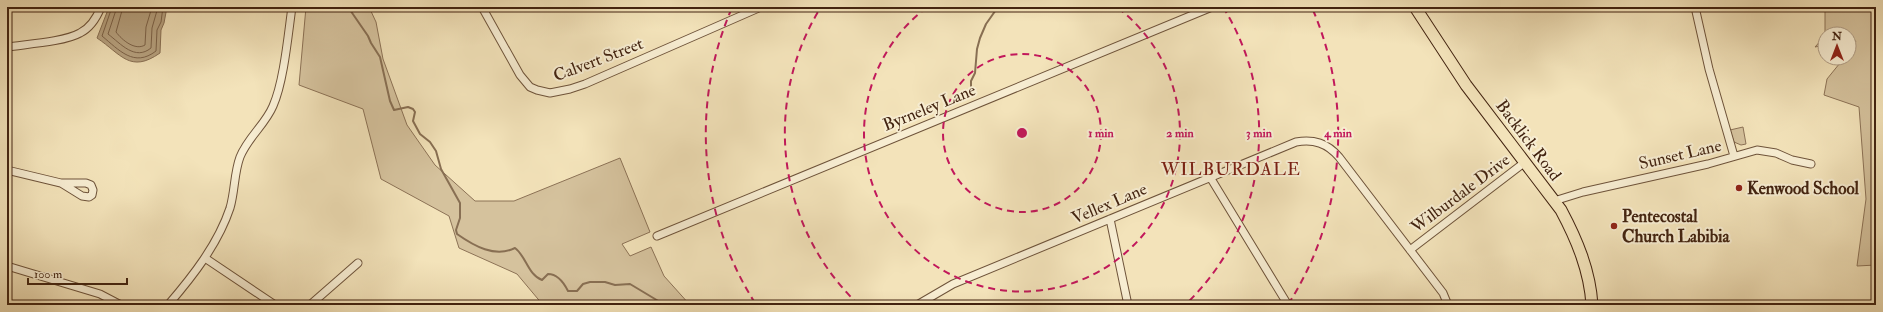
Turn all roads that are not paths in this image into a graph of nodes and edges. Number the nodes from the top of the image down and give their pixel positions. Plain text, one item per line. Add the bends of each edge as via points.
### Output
1 (101, 7) edge
2 (292, 7) edge
3 (482, 7) edge
4 (761, 7) edge
5 (1212, 7) edge
6 (1415, 7) edge
7 (1695, 7) edge
8 (7, 47) edge
9 (1734, 156) junction
10 (1525, 162) junction
11 (1811, 164) dead end
12 (7, 170) edge
13 (1210, 177) junction
14 (61, 183) dead end
15 (1554, 201) junction
16 (1110, 219) junction
17 (656, 236) dead end
18 (1410, 250) junction
19 (205, 258) junction
20 (358, 263) dead end
21 (7, 266) edge
22 (121, 305) edge
23 (168, 305) edge
24 (275, 305) edge
25 (310, 305) edge
26 (917, 305) edge
27 (1128, 305) edge
28 (1288, 305) edge
29 (1448, 305) edge
30 (1592, 305) edge

1 - 8 street via 93,22 80,33
2 - 19 street via 274,105 245,147 238,165 227,216
3 - 4 street, Calvert Street via 524,81 537,90 550,93 585,84
5 - 17 street, Byrneley Lane
6 - 10 main road, Backlick Road via 1462,80
7 - 9 street, Sunset Lane via 1709,69
9 - 11 street via 1766,150
9 - 15 street, Sunset Lane
10 - 15 main road, Backlick Road
10 - 18 street, Wilburdale Drive
12 - 14 street
13 - 16 street, Vellex Lane
13 - 18 street, Vellex Lane via 1296,142 1306,140 1321,143 1339,157
13 - 28 street
15 - 30 main road, Backlick Road via 1578,243 1589,280
16 - 26 street, Vellex Lane via 953,284
16 - 27 street
18 - 29 street, Wilburdale Drive via 1443,293
19 - 23 street
19 - 24 street
20 - 25 street
21 - 22 street via 100,294

